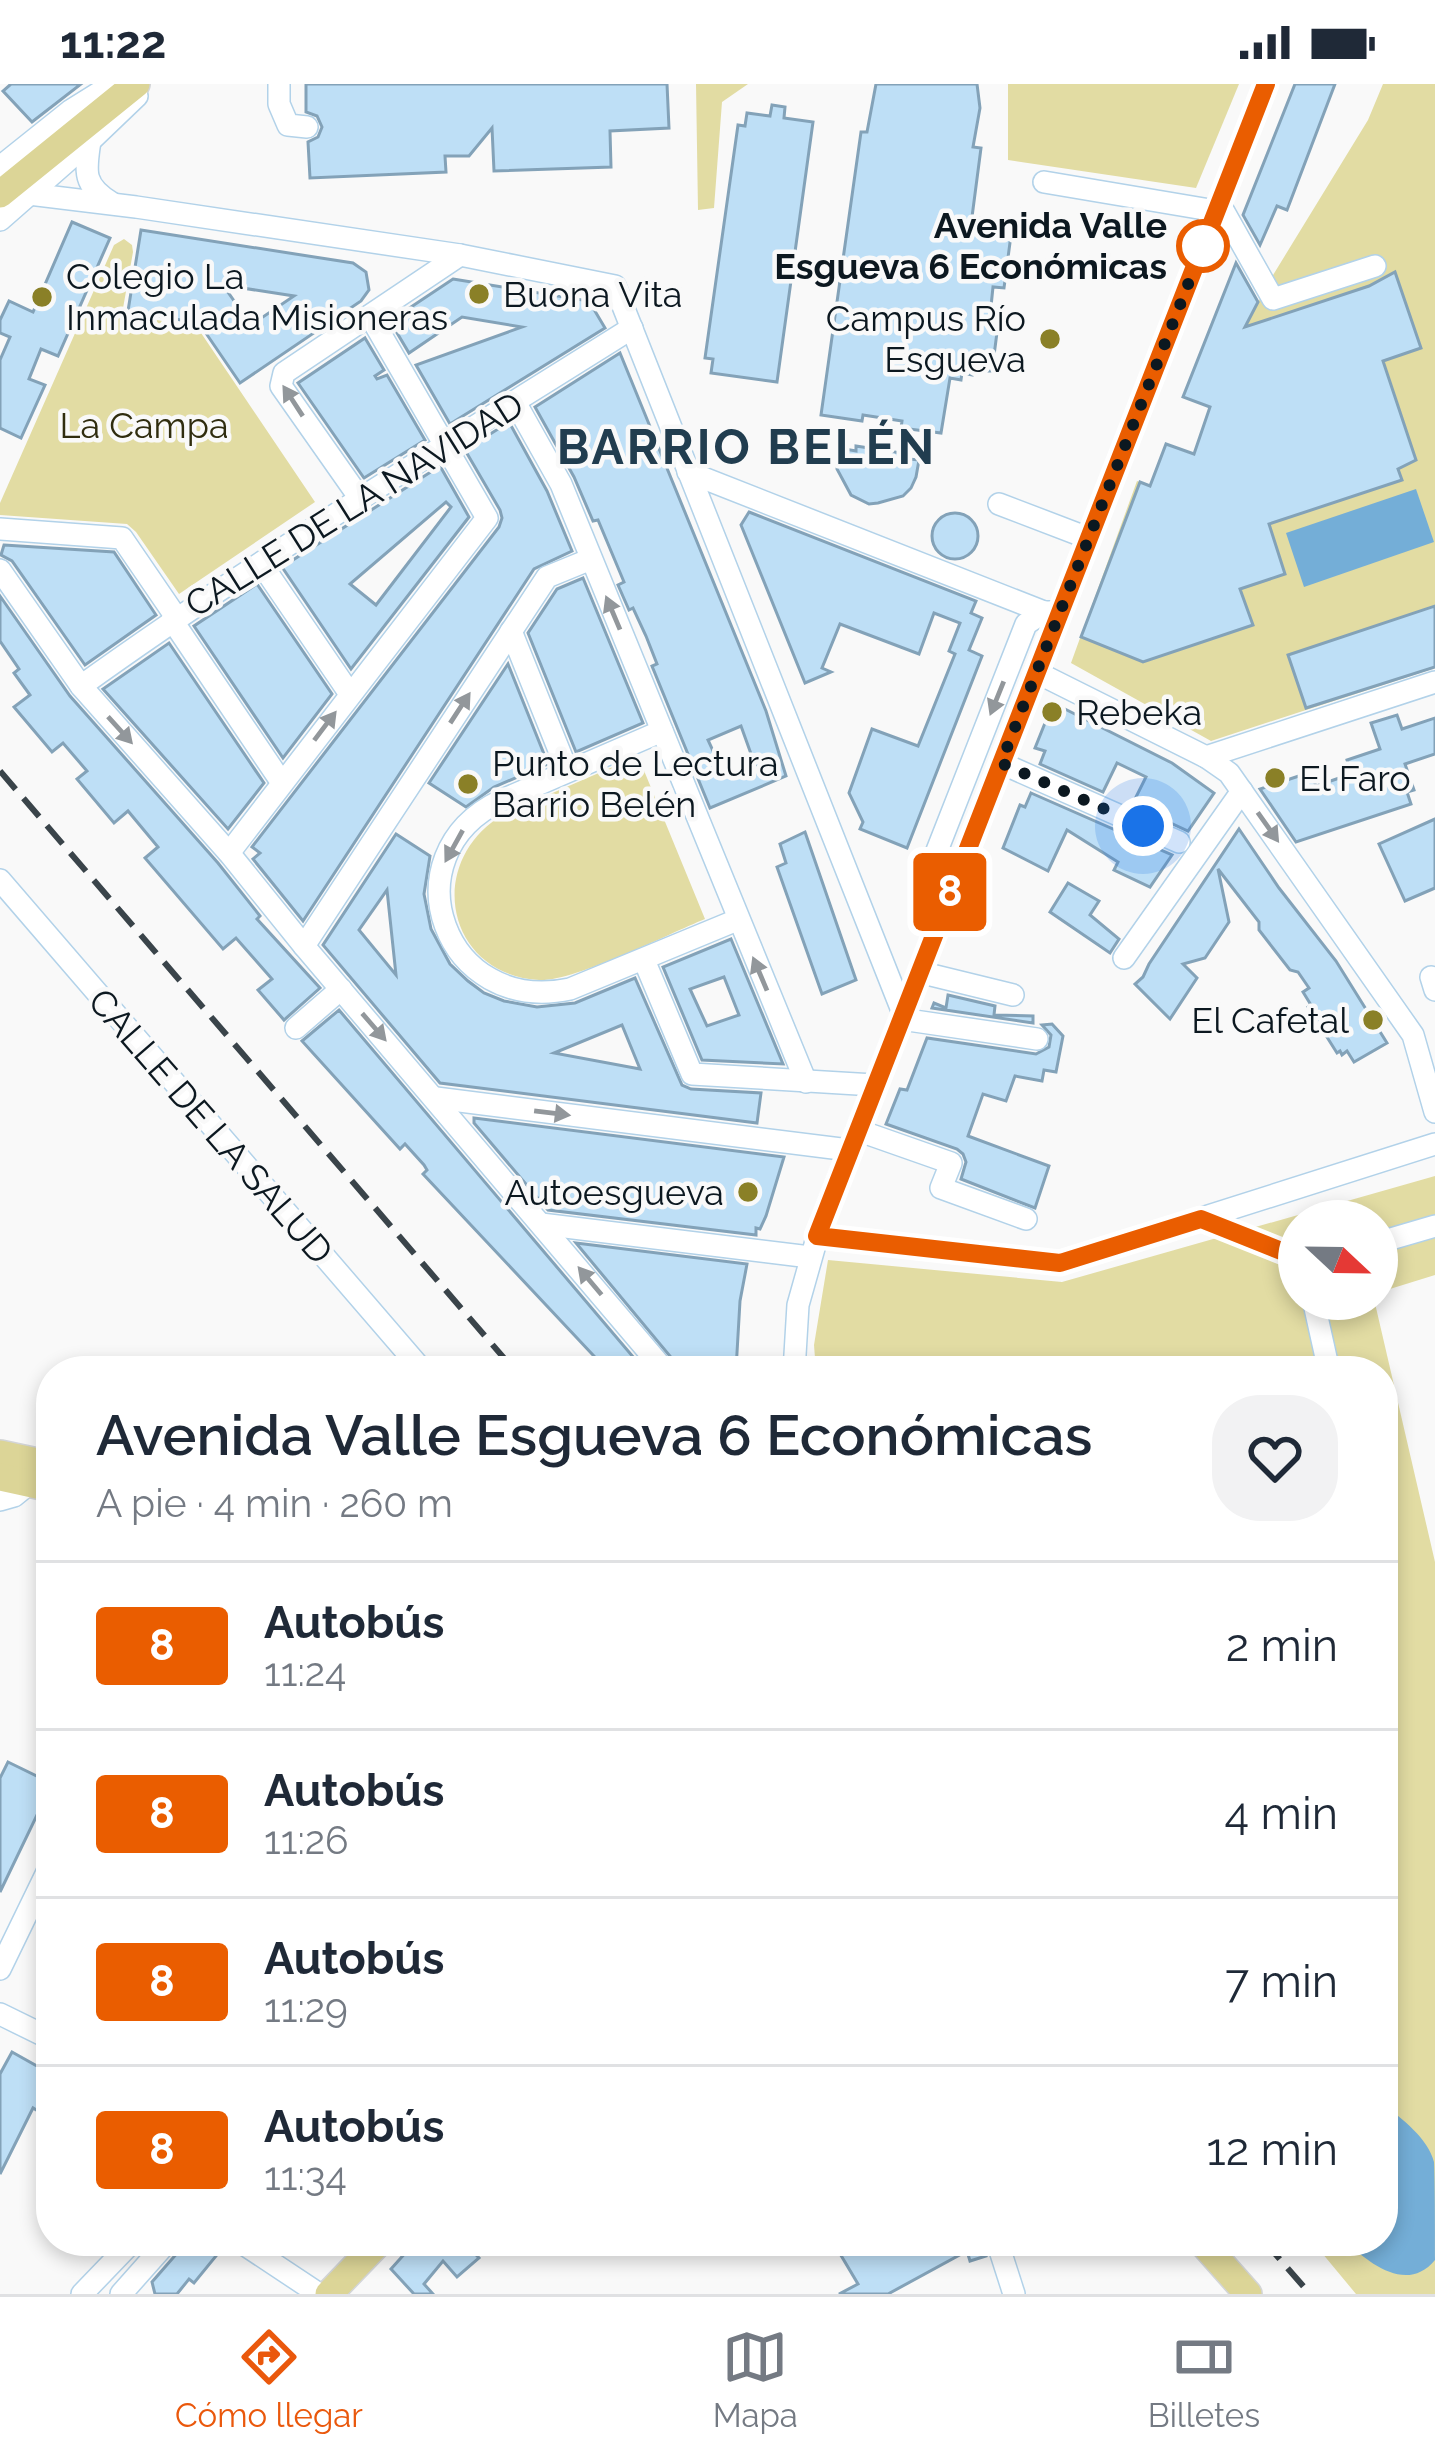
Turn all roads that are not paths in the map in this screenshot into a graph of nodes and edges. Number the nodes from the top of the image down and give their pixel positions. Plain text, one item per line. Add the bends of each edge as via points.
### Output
1 (113, 84) edge
2 (136, 84) edge
3 (148, 84) edge
4 (279, 84) edge
5 (1266, 84) edge
6 (307, 127) dead end
7 (90, 141) junction
8 (0, 167) edge
9 (1044, 182) dead end
10 (14, 194) edge
11 (112, 203) junction
12 (1218, 207) junction
13 (0, 220) edge
14 (460, 255) junction
15 (1376, 266) dead end
16 (370, 316) junction
17 (632, 328) junction
18 (515, 401) junction
19 (444, 444) junction
20 (688, 472) junction
21 (359, 497) junction
22 (999, 504) dead end
23 (0, 530) edge
24 (1088, 538) junction
25 (591, 559) junction
26 (262, 565) junction
27 (0, 570) edge
28 (1052, 612) junction
29 (174, 619) junction
30 (511, 631) junction
31 (1036, 672) junction
32 (1435, 682) edge
33 (81, 686) junction
34 (350, 694) junction
35 (662, 731) junction
36 (1206, 757) junction
37 (1001, 763) junction
38 (567, 770) junction
39 (282, 783) junction
40 (963, 783) junction
41 (1242, 791) junction
42 (989, 793) junction
43 (1179, 842) dead end
44 (229, 853) junction
45 (0, 880) edge
46 (950, 892) junction
47 (737, 920) junction
48 (304, 946) junction
49 (1124, 958) dead end
50 (644, 960) junction
51 (919, 972) junction
52 (341, 989) junction
53 (1013, 994) dead end
54 (902, 1016) junction
55 (296, 1028) dead end
56 (1037, 1039) dead end
57 (806, 1082) junction
58 (874, 1085) junction
59 (436, 1098) junction
60 (1435, 1112) edge
61 (853, 1140) junction
62 (1435, 1144) edge
63 (1026, 1219) dead end
64 (1201, 1219) junction
65 (541, 1224) junction
66 (1435, 1226) edge
67 (1398, 1237) edge
68 (813, 1246) junction
69 (1278, 1250) edge
70 (1318, 1320) edge
71 (410, 1356) edge
72 (652, 1356) edge
73 (795, 1356) edge
74 (1326, 1356) edge
75 (0, 1454) edge
76 (36, 1474) edge
77 (0, 1477) edge
78 (36, 1479) edge
79 (36, 1484) edge
80 (0, 1500) edge
81 (36, 1895) edge
82 (0, 1969) edge
83 (0, 2014) edge
84 (36, 2032) edge
85 (119, 2256) edge
86 (155, 2256) edge
87 (262, 2256) edge
88 (366, 2256) edge
89 (1002, 2256) edge
90 (1214, 2256) edge
91 (82, 2294) edge
92 (121, 2294) edge
93 (319, 2294) edge
94 (329, 2294) edge
95 (1014, 2294) edge
96 (1248, 2294) edge

1 - 8 street
2 - 10 main road
3 - 7 street
4 - 6 street via 288,125
5 - 12 street
7 - 10 street
7 - 11 street via 88,182
9 - 12 street
10 - 11 street
10 - 13 street
11 - 14 street
12 - 15 street via 1273,299
12 - 24 street
14 - 16 street
14 - 17 street via 615,286
16 - 19 street
21 -> 16 street via 281,386 284,373
17 - 18 street, CALLE DE LA NAVIDAD
17 - 20 street
18 - 19 street, CALLE DE LA NAVIDAD
18 - 25 street
19 - 21 street, CALLE DE LA NAVIDAD
19 - 34 street via 487,518
20 - 28 street
20 - 54 street
21 - 26 street, CALLE DE LA NAVIDAD
22 - 24 street
23 - 29 street via 122,538
24 - 28 street
25 - 30 street via 547,577
35 -> 25 street
26 - 29 street, CALLE DE LA NAVIDAD
26 - 34 street
27 - 33 street
28 - 31 street
28 -> 40 street via 1026,624
29 - 33 street, CALLE DE LA NAVIDAD
29 - 39 street
30 - 38 street
48 -> 30 street
31 - 36 street
31 - 37 street
32 - 36 street
33 -> 44 street
39 -> 34 street
35 - 38 street
35 - 47 street
36 - 41 street
37 - 42 street
37 - 43 street
38 -> 50 street via 482,810 454,839 439,888 447,932 488,979 529,993 570,989
39 - 44 street
40 - 42 street
40 - 46 street via 929,872
41 - 49 street
41 -> 60 street via 1413,1035
42 - 46 street
44 - 48 street
45 - 71 street, CALLE DE LA SALUD
46 - 51 street
47 - 50 street
57 -> 47 street
48 - 52 street
50 - 57 street via 692,1074
51 - 53 street
51 - 54 street
52 - 55 street
52 -> 59 street
54 - 56 street
54 - 58 street
57 - 58 street
58 - 61 street
59 -> 61 street
59 - 65 street
61 - 63 street via 951,1163 941,1188
61 - 68 street
62 - 64 street
64 - 68 street via 1060,1263
64 - 69 street
65 - 68 street
72 -> 65 street
66 - 67 street
68 - 73 street
70 - 74 street
75 - 76 main road
77 - 78 main road
79 - 80 street
81 - 82 street
83 - 84 street
85 - 91 street
86 - 92 street
87 - 93 street
88 - 94 main road
89 - 95 street
90 - 96 main road

